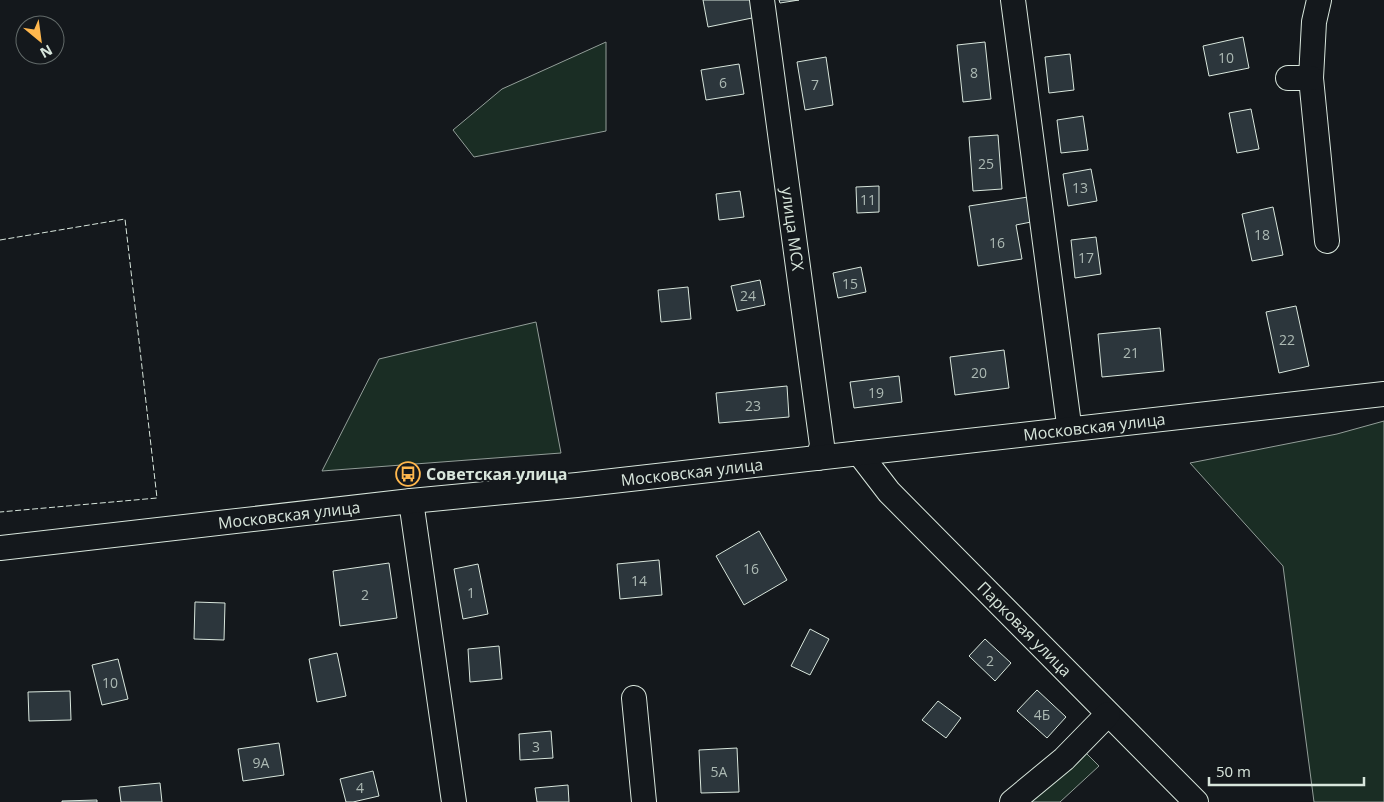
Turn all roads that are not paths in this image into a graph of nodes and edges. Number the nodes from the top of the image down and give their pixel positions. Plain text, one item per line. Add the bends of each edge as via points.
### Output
1 (762, 0) edge
2 (1013, 0) edge
3 (1318, 0) edge
4 (1327, 241) dead end
5 (1384, 394) edge
6 (1069, 429) junction
7 (859, 453) junction
8 (818, 458) junction
9 (411, 501) junction
10 (0, 548) edge
11 (634, 698) dead end
12 (1108, 714) junction
13 (454, 802) edge
14 (644, 802) edge
15 (1012, 802) edge
16 (1196, 802) edge

1 - 8 street, улица МСХ via 822,445
2 - 6 street
3 - 4 street via 1300,78
5 - 6 street, Московская улица
6 - 7 street, Московская улица
7 - 8 street, Московская улица
7 - 12 street, Парковая улица via 889,492
8 - 9 street, Московская улица
9 - 10 street, Московская улица
9 - 13 street
11 - 14 street
12 - 15 street via 1064,759
12 - 16 street, Парковая улица

